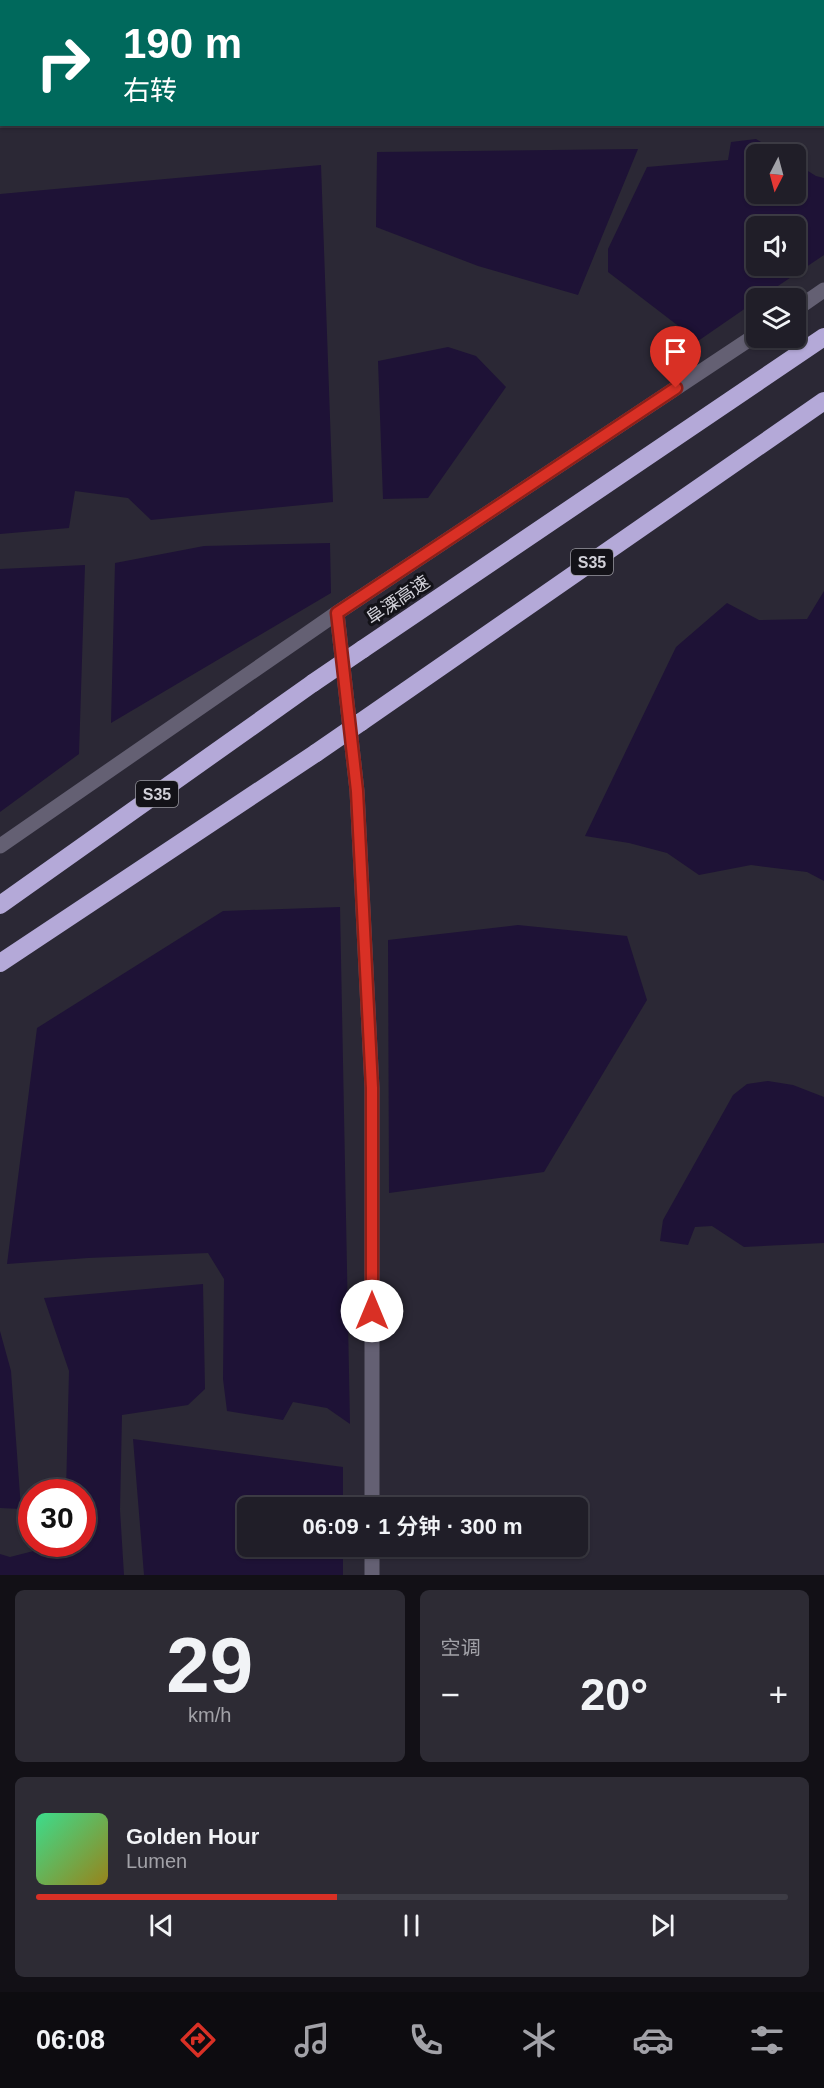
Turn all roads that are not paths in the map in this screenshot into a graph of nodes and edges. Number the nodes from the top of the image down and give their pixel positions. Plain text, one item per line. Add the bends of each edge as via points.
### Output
1 (824, 290) edge
2 (806, 302) edge
3 (824, 337) edge
4 (746, 343) edge
5 (824, 401) edge
6 (337, 613) junction
7 (0, 846) edge
8 (0, 905) edge
9 (0, 963) edge
10 (372, 1497) edge
11 (372, 1557) edge
12 (372, 1575) edge

1 - 2 street
3 - 8 highway, 阜溧高速 / S35, bridge via 313,683
4 - 6 street
5 - 9 highway, S35, bridge via 316,753
6 - 7 street
6 - 10 street via 357,791 372,1088
11 - 12 street

